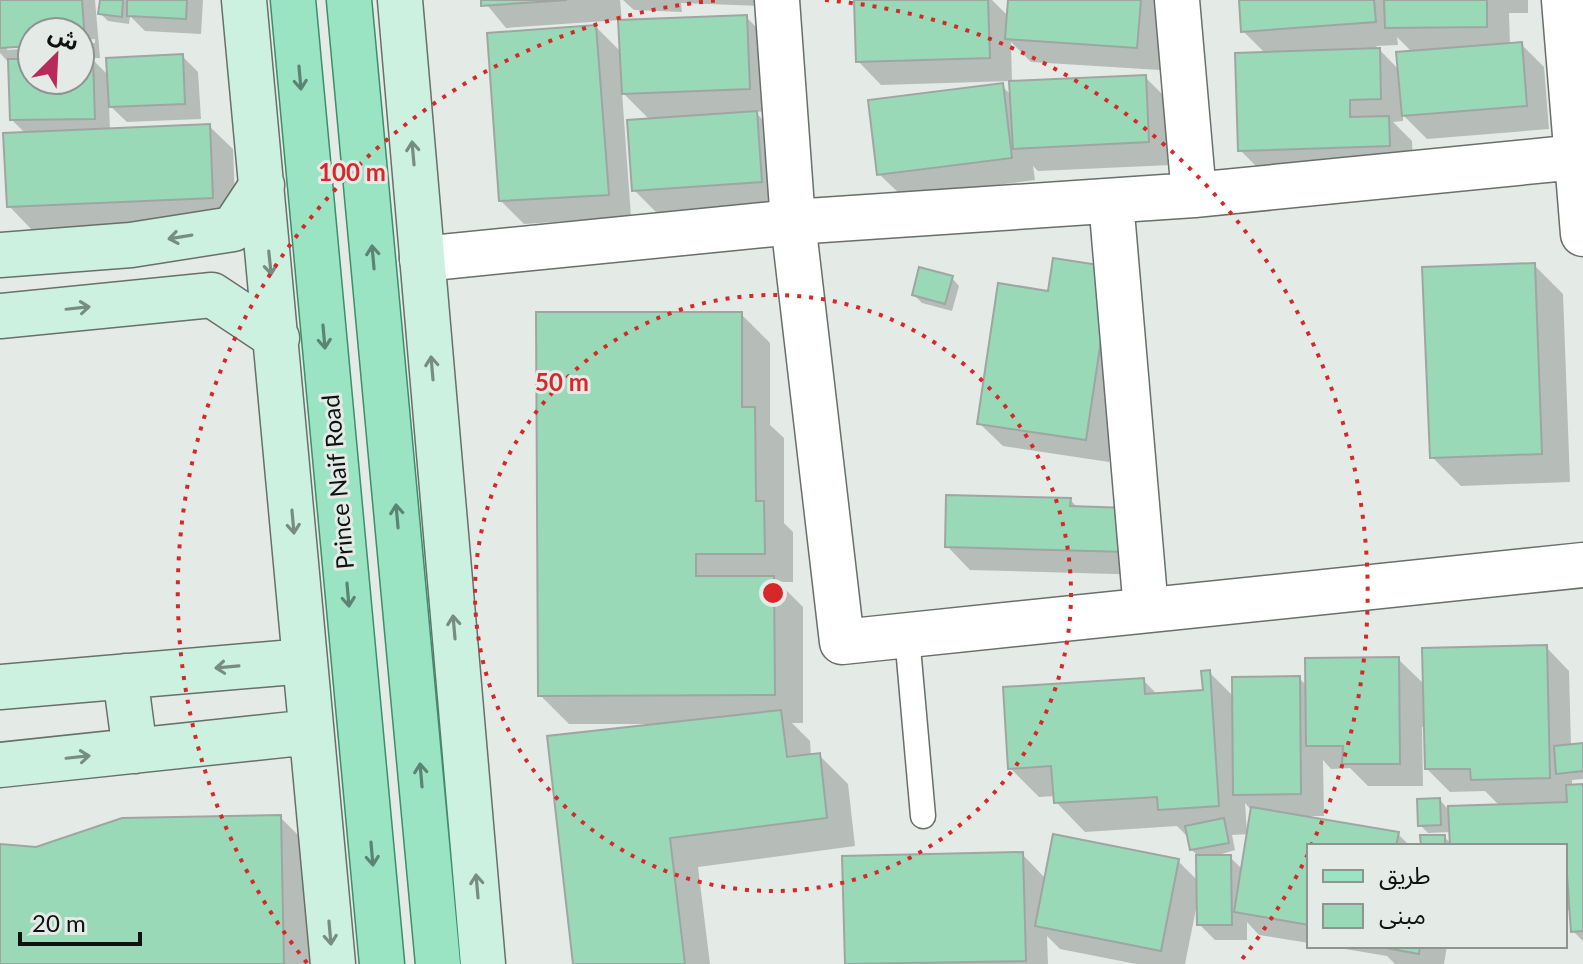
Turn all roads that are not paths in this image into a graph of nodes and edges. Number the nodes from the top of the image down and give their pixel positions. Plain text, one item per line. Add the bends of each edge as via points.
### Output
1 (244, 0) edge
2 (293, 0) edge
3 (349, 0) edge
4 (400, 0) edge
5 (777, 0) edge
6 (1177, 0) edge
7 (1564, 0) edge
8 (1577, 157) junction
9 (262, 185) junction
10 (1194, 195) junction
11 (1111, 201) junction
12 (793, 222) junction
13 (1583, 234) edge
14 (0, 255) edge
15 (422, 259) junction
16 (0, 316) edge
17 (277, 338) junction
18 (1583, 565) edge
19 (1146, 610) junction
20 (907, 636) junction
21 (305, 661) junction
22 (125, 676) junction
23 (0, 687) edge
24 (311, 732) junction
25 (135, 751) junction
26 (0, 765) edge
27 (923, 816) dead end
28 (333, 964) edge
29 (382, 964) edge
30 (438, 964) edge
31 (483, 964) edge

1 - 9 main road, Prince Naif Road
2 -> 29 main road, Prince Naif Road
30 -> 3 main road
15 -> 4 main road
5 - 12 street
6 - 10 street
7 - 8 street
8 - 10 street
8 - 13 street
9 -> 14 main road via 233,229 131,245
9 -> 17 main road, Prince Naif Road
10 - 11 street
11 - 12 street
11 - 19 street
12 - 15 street
12 - 20 street via 842,642
31 -> 15 main road
16 -> 17 main road via 212,295
17 -> 21 main road, Prince Naif Road
18 - 19 street
19 - 20 street
20 - 27 lane
21 -> 22 main road
21 - 24 main road, Prince Naif Road
22 - 23 main road
22 - 25 main road
24 - 25 main road
24 -> 28 main road, Prince Naif Road
26 -> 25 main road

